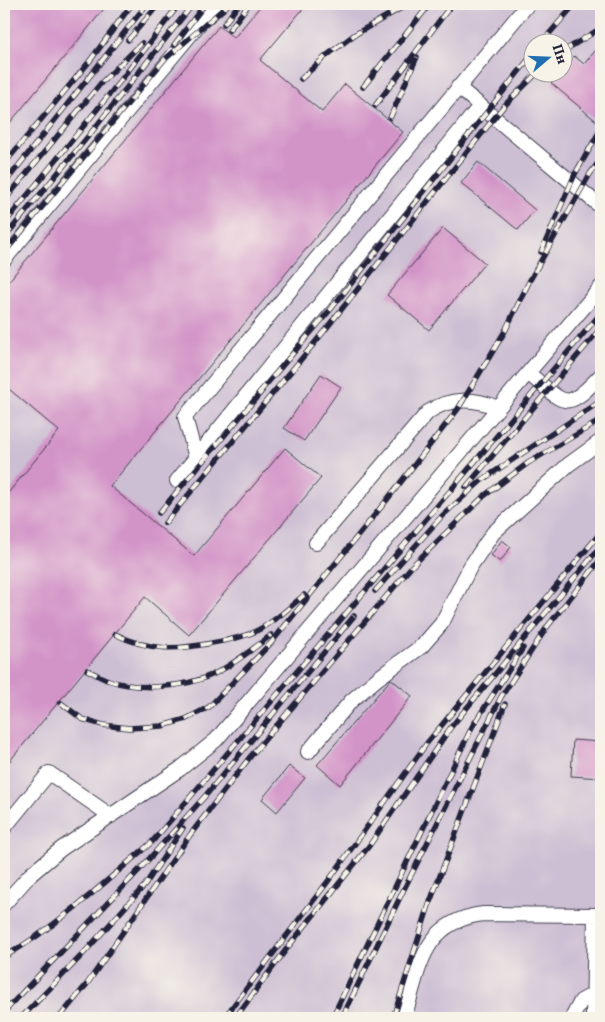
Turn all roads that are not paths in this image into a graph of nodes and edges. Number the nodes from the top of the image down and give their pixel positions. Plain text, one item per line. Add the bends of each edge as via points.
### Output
1 (221, 4) edge
2 (528, 4) edge
3 (458, 87) junction
4 (480, 106) junction
5 (601, 207) edge
6 (4, 260) edge
7 (601, 286) edge
8 (528, 372) junction
9 (601, 375) edge
10 (498, 408) junction
11 (601, 441) edge
12 (196, 458) junction
13 (177, 481) dead end
14 (316, 543) dead end
15 (308, 752) dead end
16 (111, 816) junction
17 (4, 828) edge
18 (4, 904) edge
19 (598, 915) edge
20 (594, 994) junction
21 (404, 1018) edge
22 (572, 1018) edge
23 (593, 1018) edge

1 - 6 street via 194,30
2 - 3 street
3 - 4 street
3 - 12 street via 185,417
4 - 5 street
4 - 12 street
7 - 8 street
8 - 9 street via 560,399 568,401 580,397
8 - 10 street
10 - 14 street via 479,401 458,400 428,412
10 - 16 street via 216,740
11 - 15 street via 568,465 493,533 470,567 442,623 422,646 351,701
12 - 13 street
16 - 17 street via 49,773
16 - 18 street via 61,849 30,875
19 - 20 street
19 - 21 street via 482,914 448,924 426,948
20 - 22 street via 581,1001
20 - 23 street

